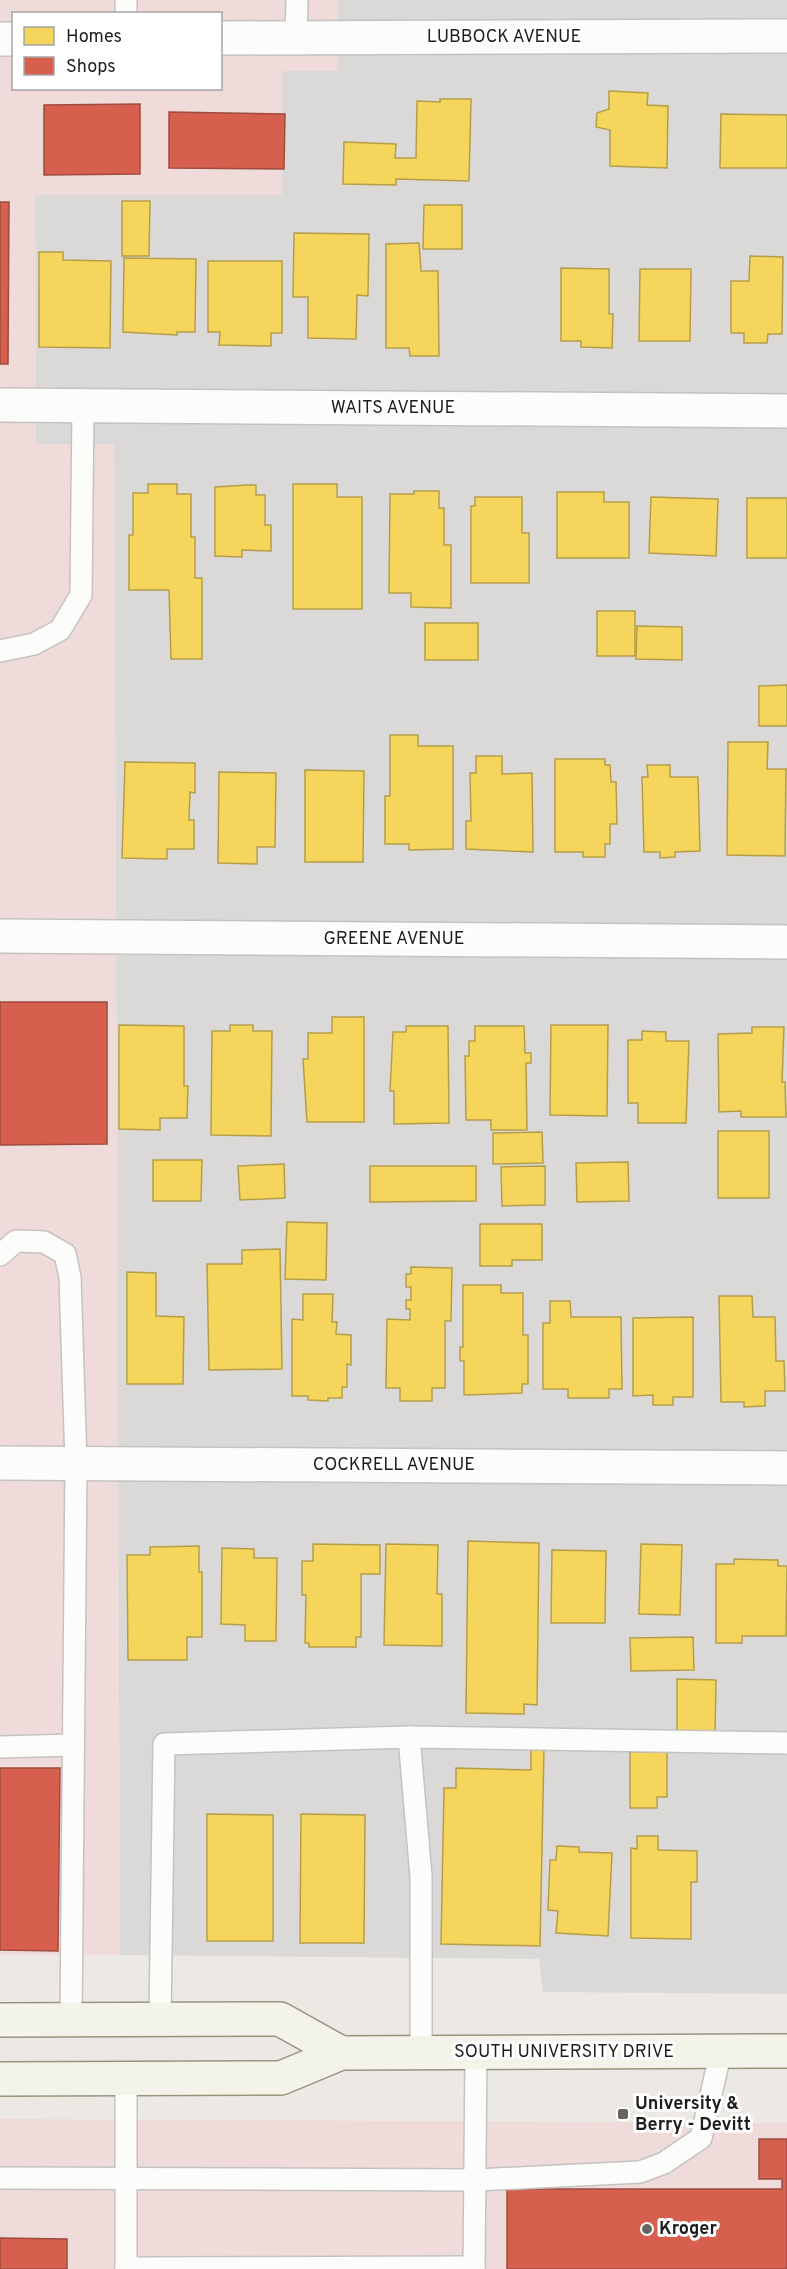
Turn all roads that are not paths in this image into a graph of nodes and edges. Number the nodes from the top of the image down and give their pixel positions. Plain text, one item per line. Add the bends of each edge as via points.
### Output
1 (297, 0) edge
2 (787, 36) edge
3 (222, 38) edge
4 (296, 38) junction
5 (0, 405) edge
6 (83, 406) junction
7 (787, 411) edge
8 (0, 651) edge
9 (0, 936) edge
10 (787, 942) edge
11 (0, 1255) edge
12 (0, 1463) edge
13 (76, 1463) junction
14 (787, 1468) edge
15 (410, 1737) junction
16 (787, 1743) edge
17 (73, 1745) junction
18 (0, 1747) edge
19 (71, 2019) junction
20 (159, 2019) junction
21 (0, 2020) edge
22 (721, 2051) junction
23 (787, 2051) edge
24 (476, 2052) junction
25 (341, 2053) junction
26 (421, 2053) junction
27 (0, 2079) edge
28 (126, 2080) junction
29 (126, 2177) junction
30 (0, 2178) edge
31 (476, 2180) junction
32 (474, 2268) edge
33 (126, 2269) edge

1 - 4 lane
2 - 4 street, LUBBOCK AVENUE
3 - 4 street, LUBBOCK AVENUE
5 - 6 street, WAITS AVENUE
6 - 7 street, WAITS AVENUE
6 - 8 lane via 81,595 60,630 34,644
9 - 10 street, GREENE AVENUE
11 - 13 lane via 16,1241 44,1242 65,1254 70,1277
12 - 13 street, COCKRELL AVENUE
13 - 14 street, COCKRELL AVENUE
13 - 17 lane
15 - 16 lane
15 - 20 lane via 165,1744
15 - 26 lane via 421,1876
17 - 18 lane
17 - 19 lane
19 - 20 street, SOUTH UNIVERSITY DRIVE
19 - 21 street, SOUTH UNIVERSITY DRIVE
20 - 25 street, SOUTH UNIVERSITY DRIVE via 280,2019
22 - 23 street, SOUTH UNIVERSITY DRIVE
22 - 24 street, SOUTH UNIVERSITY DRIVE
22 - 31 lane via 701,2138 664,2163 640,2172
24 - 26 street, SOUTH UNIVERSITY DRIVE
24 - 31 lane
25 - 26 street, SOUTH UNIVERSITY DRIVE
25 - 28 street, SOUTH UNIVERSITY DRIVE via 281,2078
27 - 28 street, SOUTH UNIVERSITY DRIVE
28 - 29 lane
29 - 30 lane
29 - 31 lane
29 - 33 lane
31 - 32 lane
32 - 33 lane

